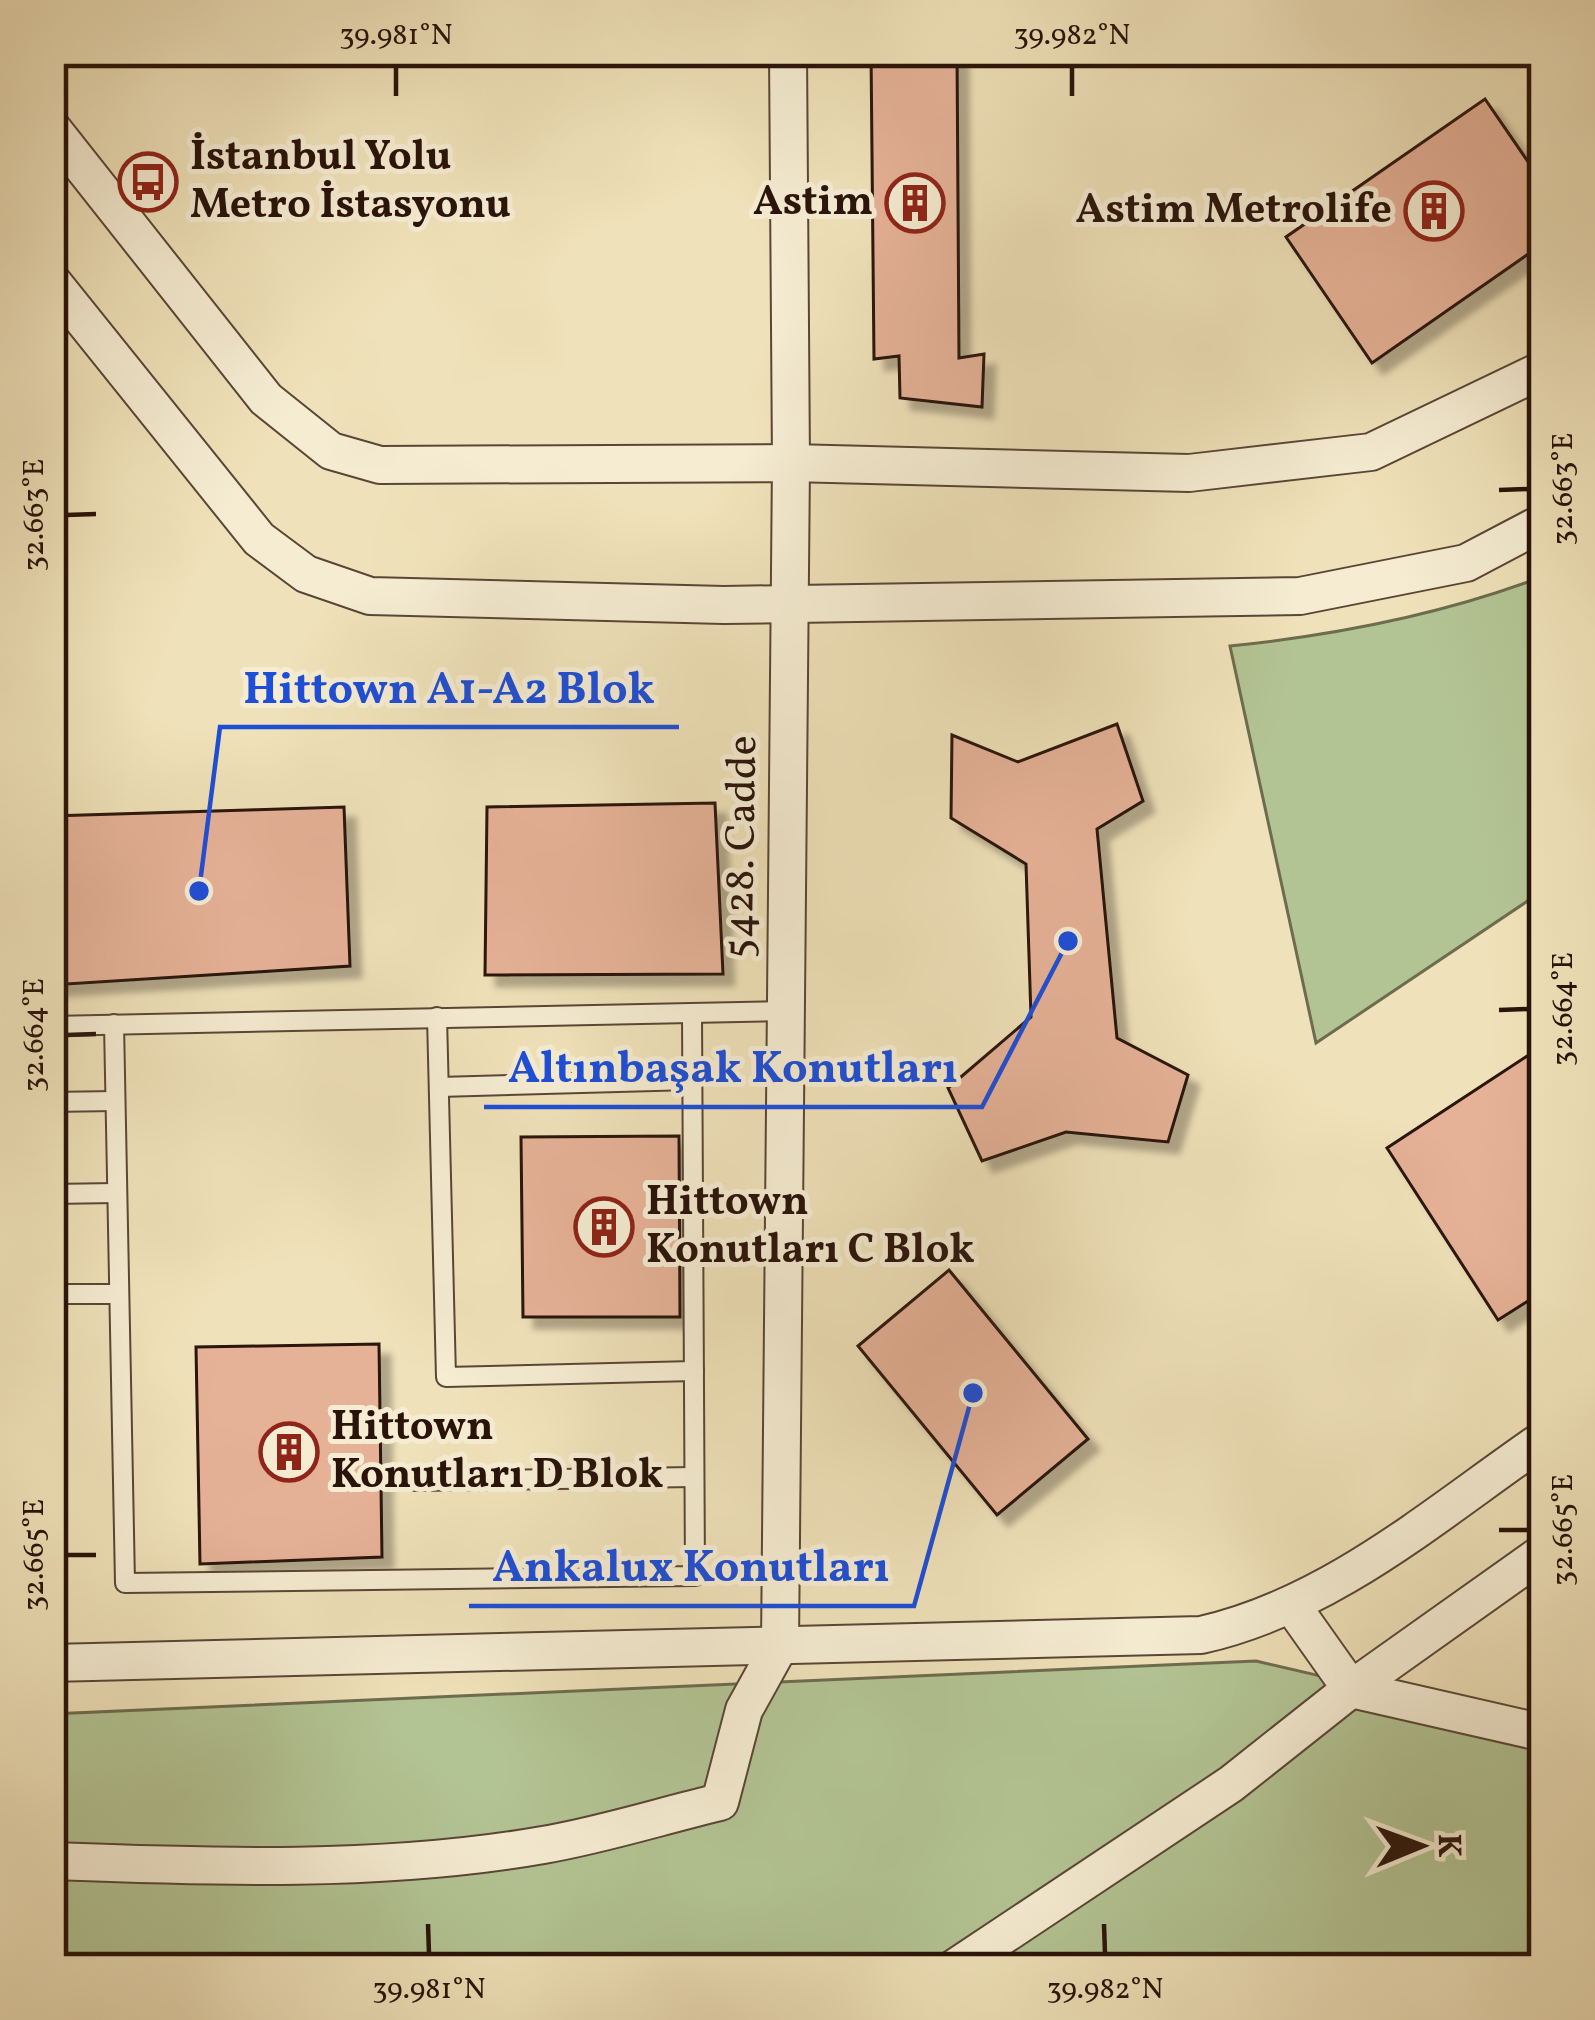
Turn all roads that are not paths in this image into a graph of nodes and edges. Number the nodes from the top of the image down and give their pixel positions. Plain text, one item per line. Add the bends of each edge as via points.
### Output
1 (788, 51) edge
2 (51, 127) edge
3 (51, 280) edge
4 (1544, 369) edge
5 (791, 463) junction
6 (1544, 522) edge
7 (790, 603) junction
8 (786, 1011) junction
9 (692, 1013) junction
10 (436, 1017) junction
11 (113, 1024) junction
12 (51, 1026) edge
13 (692, 1080) junction
14 (439, 1087) junction
15 (115, 1101) junction
16 (51, 1102) edge
17 (116, 1193) junction
18 (51, 1194) edge
19 (51, 1294) edge
20 (119, 1294) junction
21 (694, 1371) junction
22 (1544, 1439) edge
23 (694, 1477) junction
24 (415, 1481) dead end
25 (1544, 1552) edge
26 (1293, 1606) junction
27 (780, 1645) junction
28 (51, 1663) edge
29 (1351, 1689) junction
30 (1544, 1733) edge
31 (51, 1861) edge
32 (952, 1969) edge

1 - 5 street, 5428. Cadde
2 - 5 street via 266,399 331,451 380,465 440,467
3 - 7 street via 259,539 330,586 370,596
4 - 5 street via 1371,452 1309,461 1189,472
5 - 7 street, 5428. Cadde
6 - 7 street via 1466,563 1300,596
7 - 8 street, 5428. Cadde
8 - 9 lane
8 - 27 street, 5428. Cadde
9 - 10 lane
9 - 13 lane
10 - 11 lane
10 - 14 lane
11 - 12 lane
11 - 15 lane
13 - 14 lane
13 - 21 lane
14 - 21 lane via 446,1377
15 - 16 lane
15 - 17 lane
17 - 18 lane
17 - 20 lane
19 - 20 lane
20 - 23 lane via 124,1583 694,1576
21 - 23 lane
22 - 26 street
23 - 24 lane
25 - 29 street
26 - 27 street via 1202,1635
26 - 29 street
27 - 28 street
27 - 31 street via 744,1710 720,1802 542,1845 377,1861
29 - 30 street
29 - 32 street via 1231,1784

